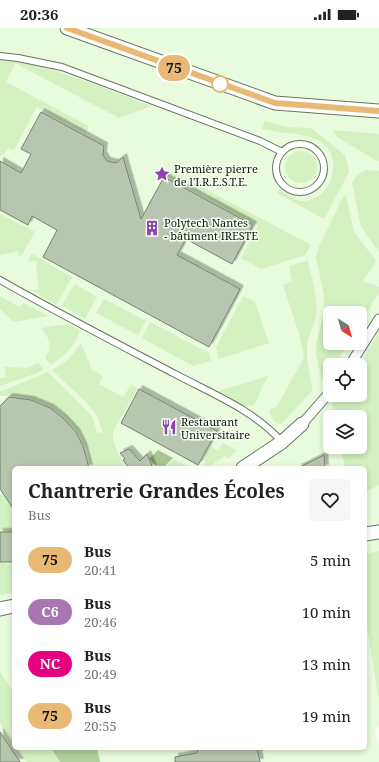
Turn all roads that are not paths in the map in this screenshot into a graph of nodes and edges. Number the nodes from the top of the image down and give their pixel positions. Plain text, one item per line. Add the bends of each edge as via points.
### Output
1 (67, 28) edge
2 (0, 56) edge
3 (379, 110) edge
4 (282, 152) junction
5 (0, 280) edge
6 (379, 319) edge
7 (354, 358) edge
8 (323, 400) edge
9 (302, 424) joint
10 (282, 442) junction
11 (246, 466) edge
12 (379, 532) edge
13 (367, 534) edge
14 (12, 606) edge
15 (0, 609) edge

1 - 3 street via 275,103
2 - 4 lane via 62,67 260,141
4 - 4 lane via 277,162 277,172 285,186 294,191 305,191 318,183 323,174 324,163 316,150 296,144
5 - 10 lane via 221,398 262,423
6 - 7 street
8 - 9 street
9 - 10 street
10 - 11 street
12 - 13 street
14 - 15 street

